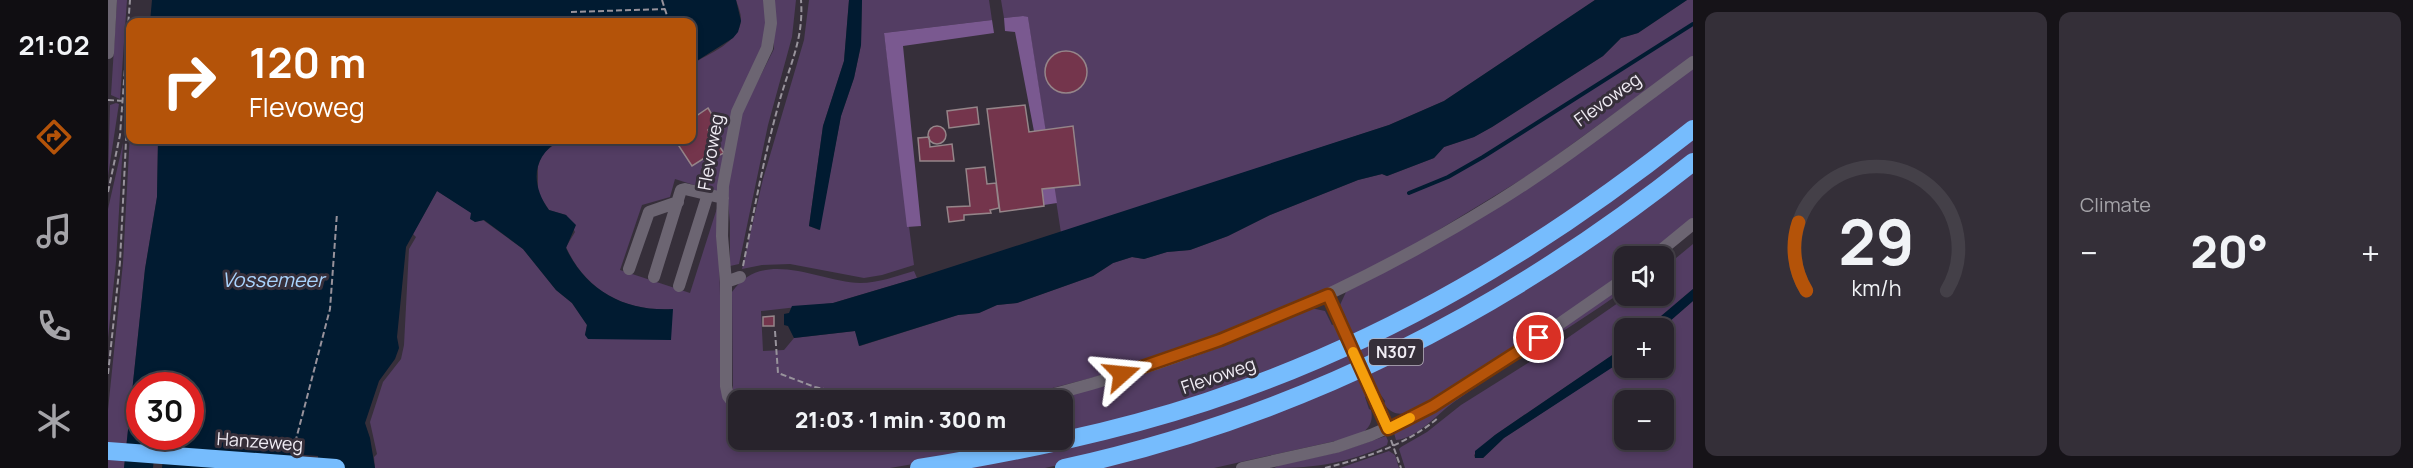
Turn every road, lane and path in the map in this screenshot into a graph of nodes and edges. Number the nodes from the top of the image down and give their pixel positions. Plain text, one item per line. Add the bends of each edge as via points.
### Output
1 (111, 0) edge
2 (130, 0) edge
3 (662, 0) edge
4 (769, 0) edge
5 (801, 0) edge
6 (665, 9) junction
7 (572, 12) dead end
8 (109, 18) edge
9 (129, 18) edge
10 (668, 18) edge
11 (108, 53) edge
12 (1693, 62) edge
13 (126, 67) edge
14 (108, 100) edge
15 (124, 101) junction
16 (123, 108) junction
17 (126, 112) edge
18 (1693, 129) edge
19 (126, 144) edge
20 (1693, 162) edge
21 (108, 192) edge
22 (708, 194) junction
23 (723, 198) junction
24 (678, 202) junction
25 (337, 213) dead end
26 (1693, 224) edge
27 (1666, 246) edge
28 (629, 269) dead end
29 (654, 277) dead end
30 (740, 277) joint
31 (726, 282) junction
32 (679, 286) dead end
33 (1614, 286) edge
34 (1328, 295) junction
35 (775, 332) dead end
36 (108, 374) edge
37 (829, 390) edge
38 (1065, 390) edge
39 (728, 396) edge
40 (1388, 429) junction
41 (108, 451) edge
42 (293, 454) dead end
43 (108, 461) edge
44 (193, 468) edge
45 (336, 468) edge
46 (919, 468) edge
47 (1064, 468) edge
48 (1246, 468) edge
49 (1325, 468) edge
50 (1401, 468) edge

1 - 8 street
2 - 9 path
3 - 6 path
4 - 23 street, Flevoweg via 767,48 737,112
5 - 30 path via 803,18 795,60 769,141
6 - 7 path
6 - 10 path
8 - 11 street
12 - 34 street, Flevoweg via 1498,202
13 - 15 path
14 - 15 path
15 - 16 path
16 - 17 path
16 - 21 path
18 - 46 highway, Flevoweg / N307 via 1627,181 1531,247 1446,298 1324,358 1204,403 1104,431
19 - 36 path
20 - 47 highway, N307 via 1548,268 1388,356 1311,391 1209,429
22 - 23 street
22 - 24 street via 681,190
22 - 32 street
23 - 31 street, Flevoweg
24 - 28 street via 649,212
24 - 29 street
25 - 42 path via 330,309
26 - 27 street
30 - 31 street
31 - 39 street, Flevoweg
33 - 40 street via 1433,406
34 - 38 street, Flevoweg via 1210,344
34 - 40 street
35 - 37 path via 778,373
40 - 48 street via 1336,447
41 - 45 highway, Hanzeweg
43 - 44 highway
49 - 50 path via 1393,446

